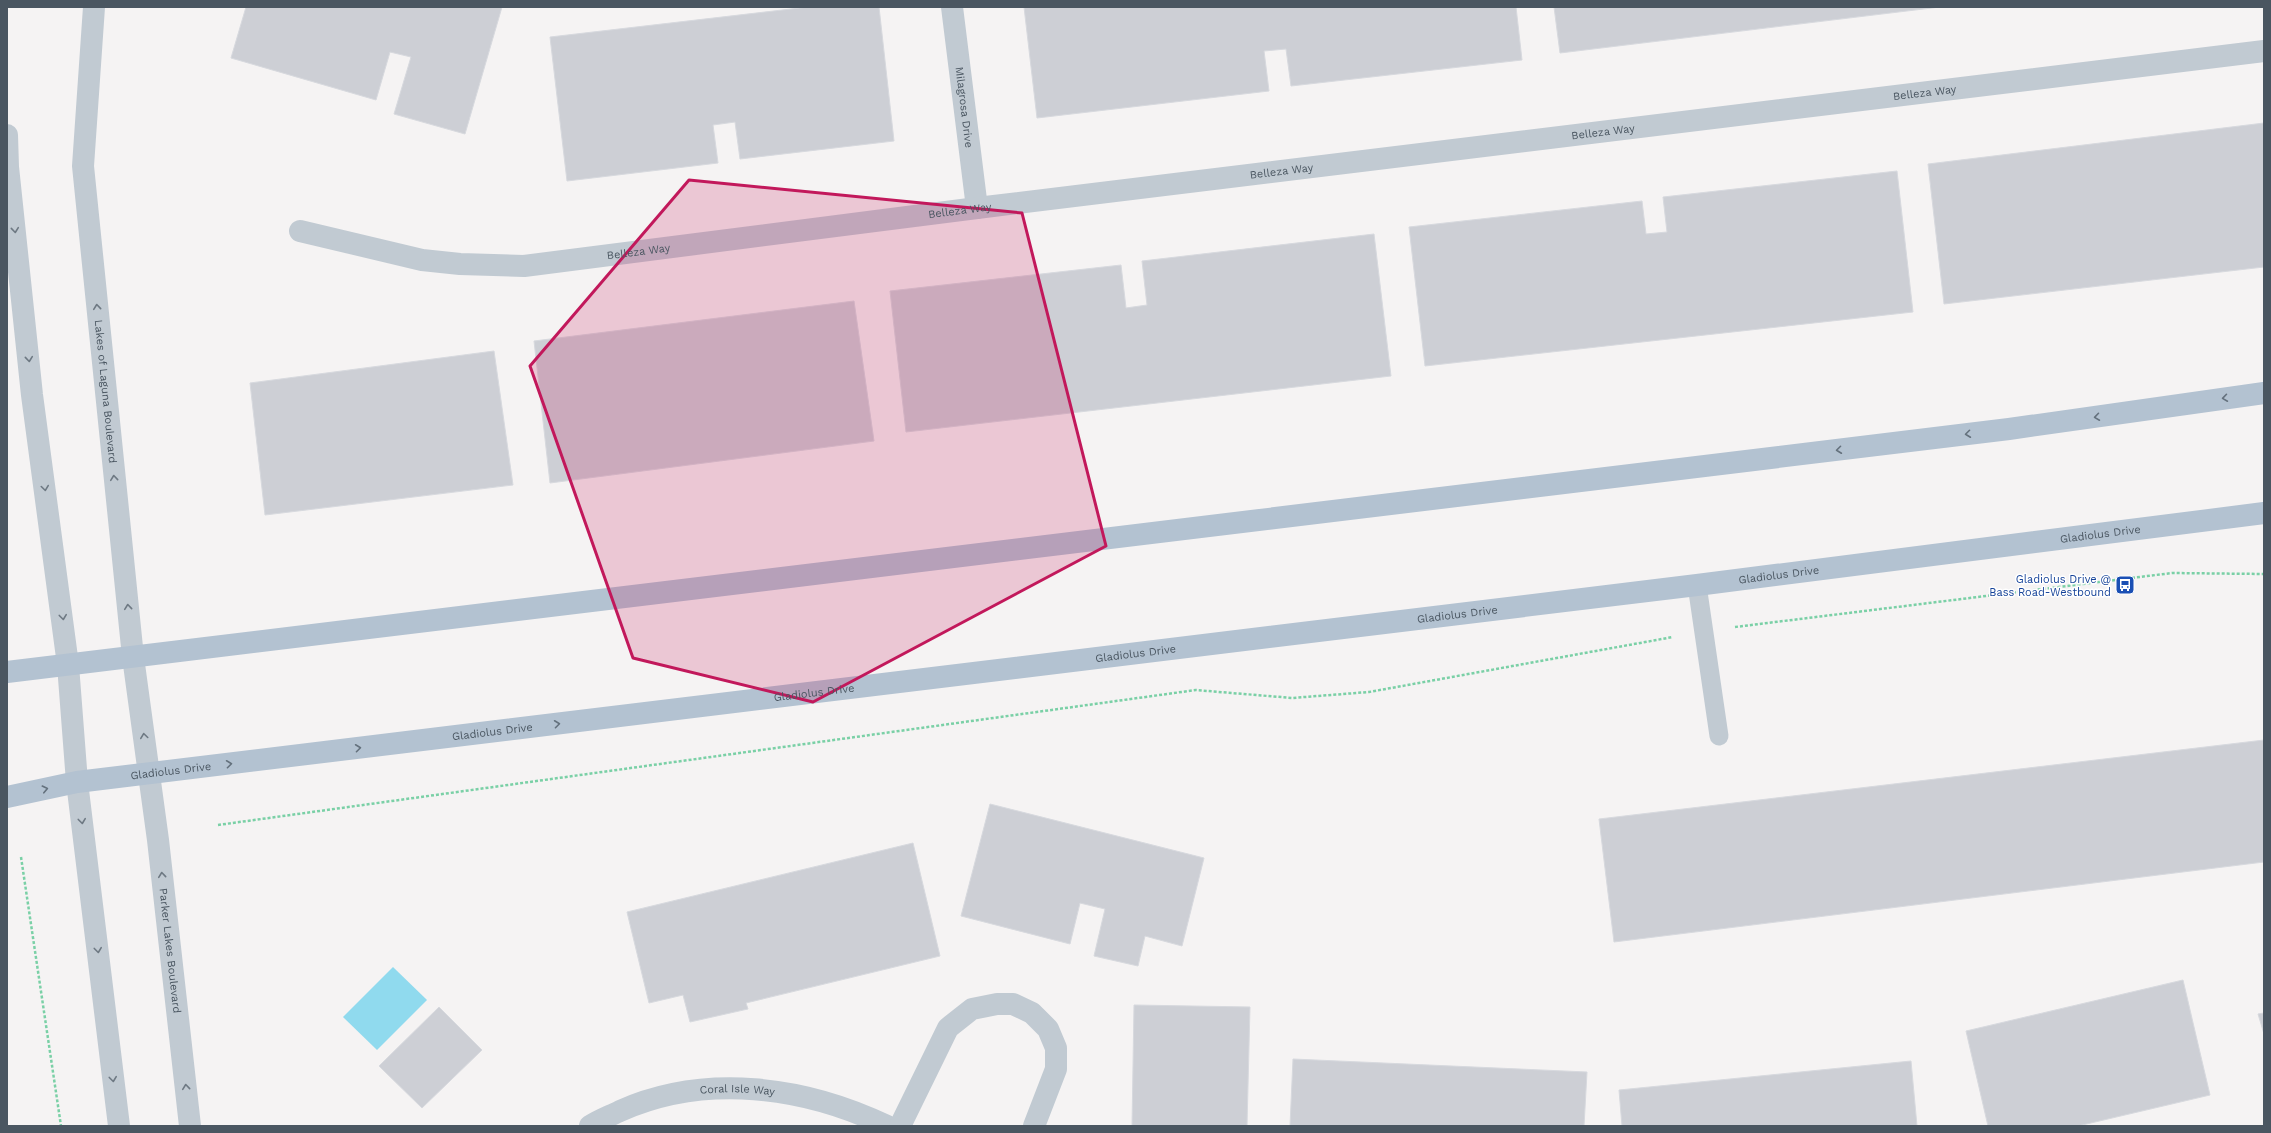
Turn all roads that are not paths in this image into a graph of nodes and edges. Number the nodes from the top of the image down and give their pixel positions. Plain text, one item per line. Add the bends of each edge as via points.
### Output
1 (94, 7) edge
2 (952, 7) edge
3 (2264, 50) edge
4 (7, 135) edge
5 (977, 208) junction
6 (300, 231) dead end
7 (2264, 393) edge
8 (2264, 513) edge
9 (1697, 585) junction
10 (133, 657) junction
11 (68, 665) junction
12 (7, 672) edge
13 (1719, 736) dead end
14 (149, 775) junction
15 (77, 782) junction
16 (7, 797) edge
17 (119, 1126) edge
18 (190, 1126) edge
19 (590, 1126) edge
20 (887, 1126) edge
21 (900, 1126) edge
22 (1034, 1126) edge

10 -> 1 street, Lakes of Laguna Boulevard via 83,166
2 - 5 street, Milagrosa Drive
3 - 5 street, Belleza Way
4 -> 11 street via 8,167 32,395
5 - 6 street, Belleza Way via 524,266 422,260
7 -> 10 main road via 2009,429
8 - 9 main road, Gladiolus Drive
9 - 13 lane
14 -> 9 main road, Gladiolus Drive
10 - 11 main road
14 -> 10 street, Lakes of Laguna Boulevard
11 - 12 main road
11 - 15 street
14 - 15 main road, Gladiolus Drive
18 -> 14 street, Parker Lakes Boulevard
16 -> 15 main road, Gladiolus Drive
15 -> 17 street
19 - 20 street, Coral Isle Way via 636,1104 681,1091 727,1088 774,1090 822,1101
21 - 22 street via 948,1028 972,1009 1013,1004 1032,1013 1048,1029 1056,1048 1056,1069

